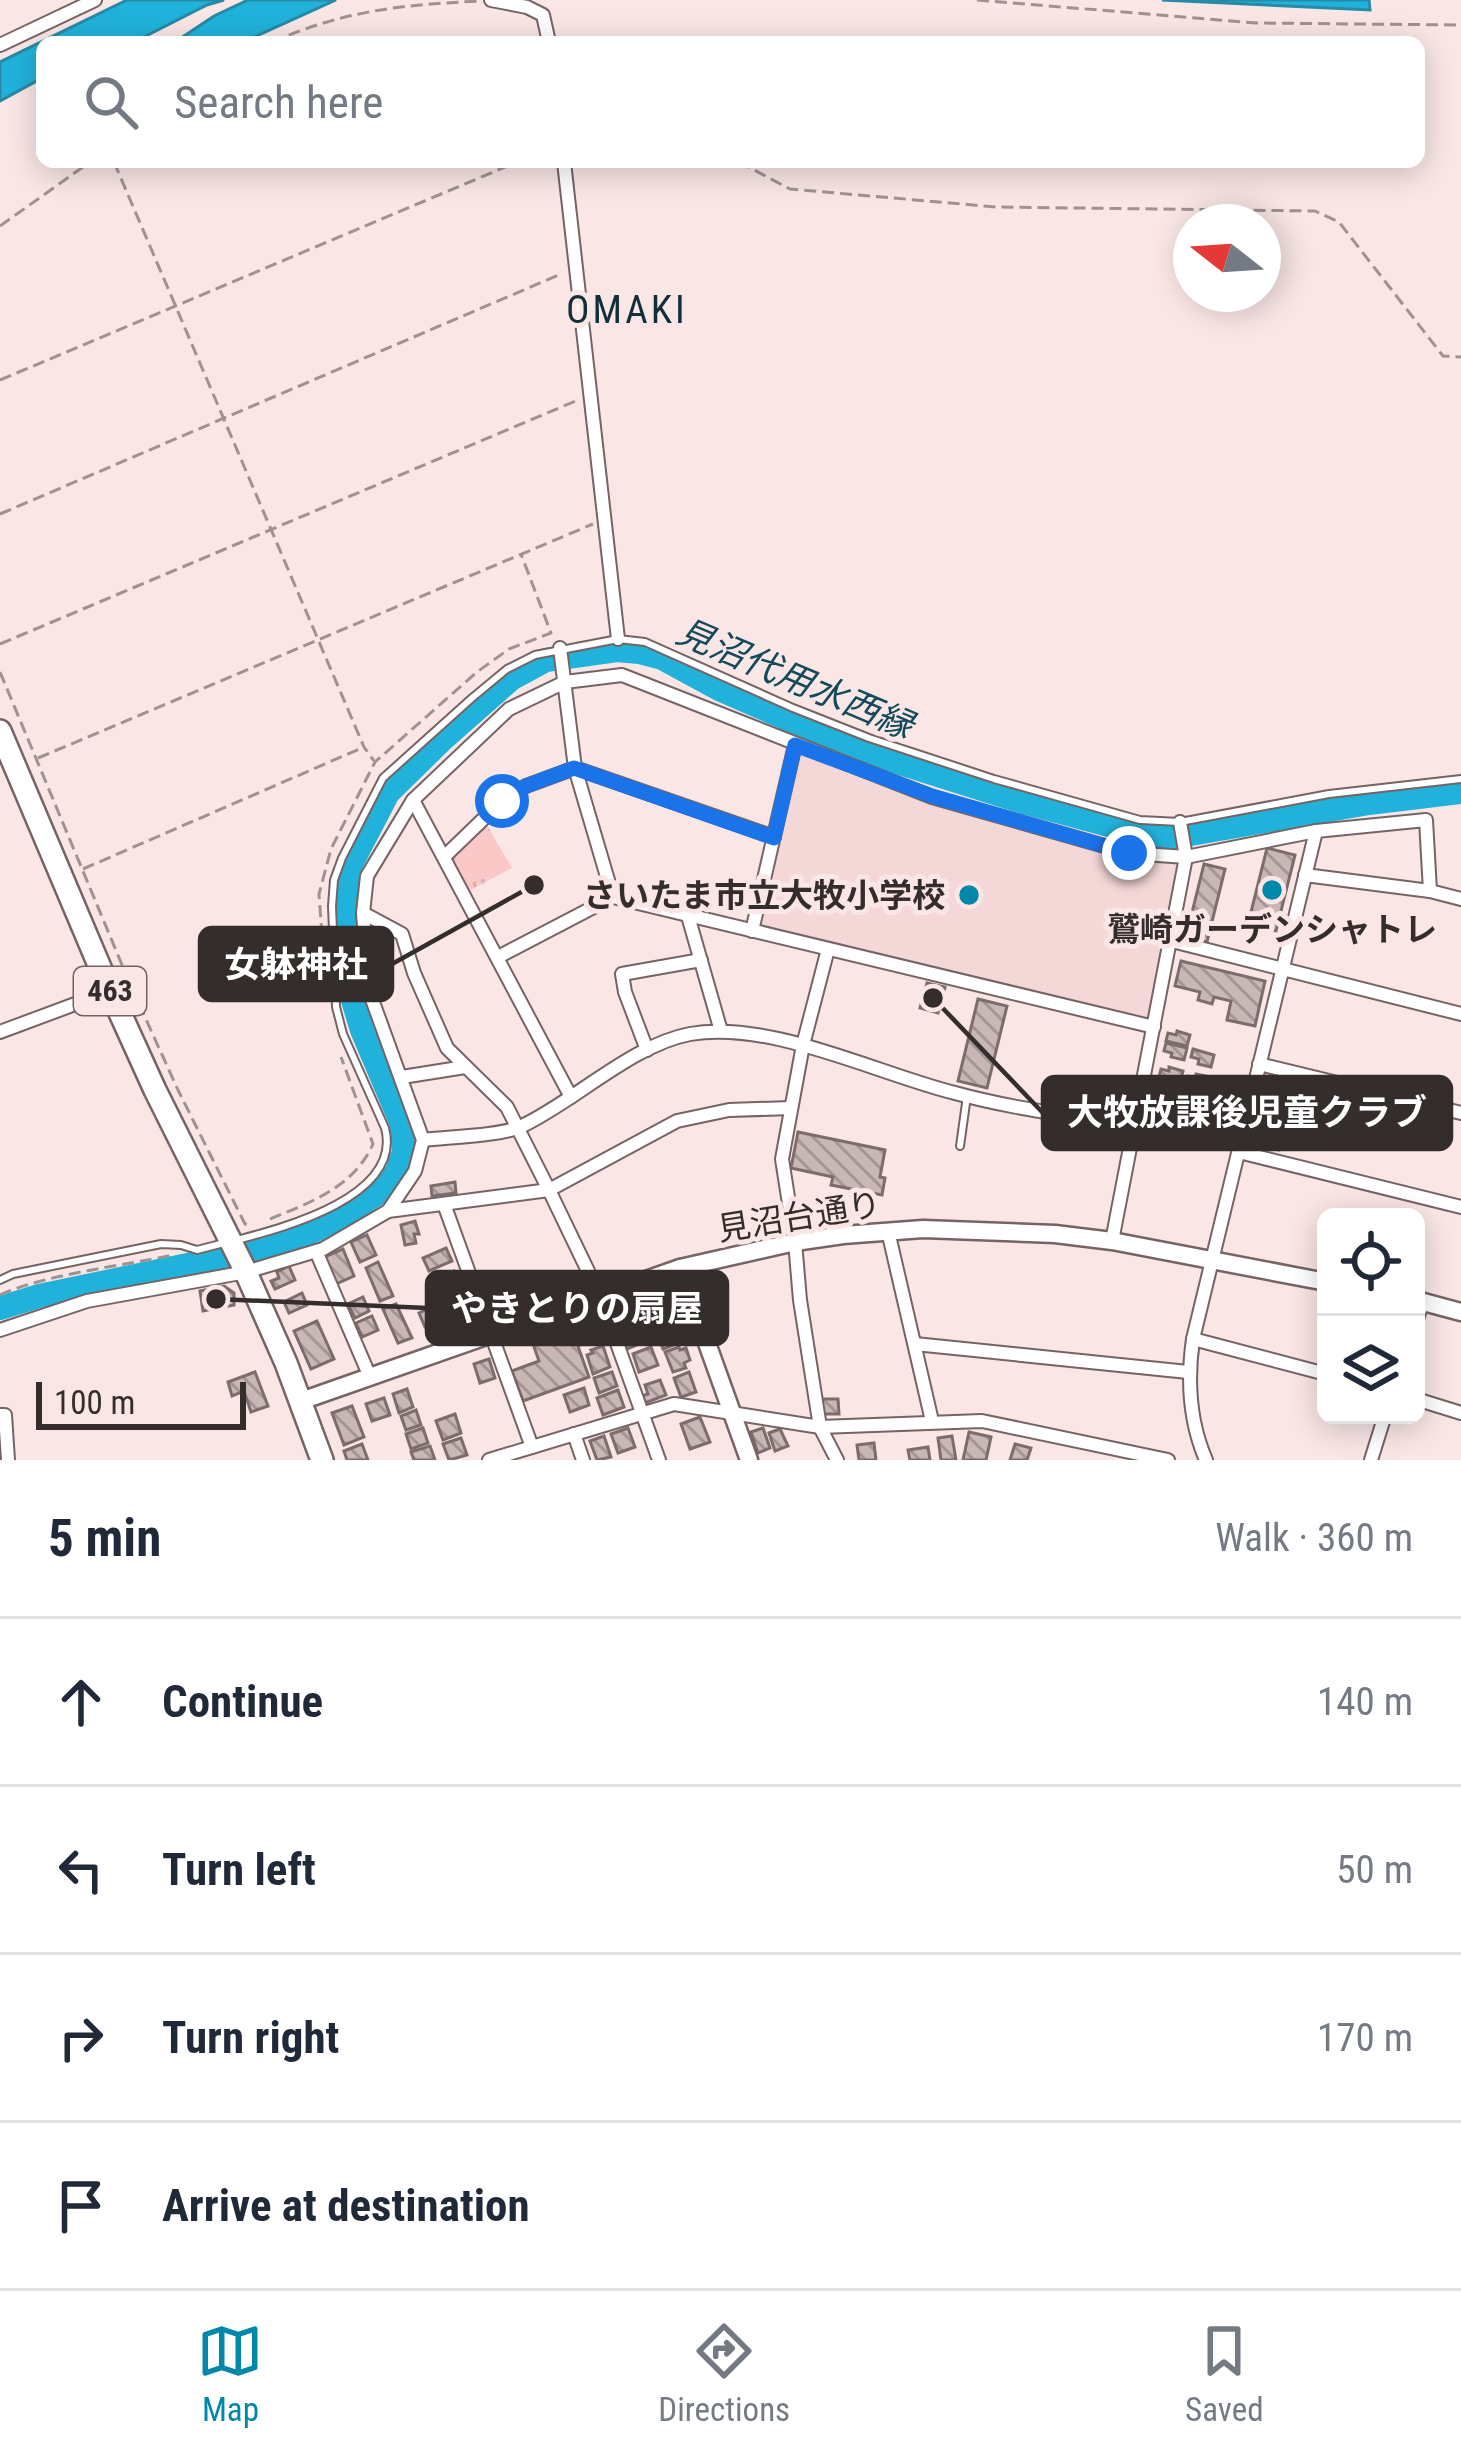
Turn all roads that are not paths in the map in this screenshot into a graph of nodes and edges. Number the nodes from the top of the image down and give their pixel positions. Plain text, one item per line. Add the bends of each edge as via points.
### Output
1 (95, 0) edge
2 (491, 0) edge
3 (548, 36) edge
4 (0, 45) edge
5 (564, 168) edge
6 (618, 639) junction
7 (560, 649) junction
8 (565, 682) junction
9 (0, 731) edge
10 (795, 745) junction
11 (17, 766) edge
12 (574, 768) junction
13 (1461, 778) edge
14 (413, 800) junction
15 (1180, 822) junction
16 (1316, 831) junction
17 (774, 838) junction
18 (1185, 850) junction
19 (444, 857) junction
20 (1305, 875) junction
21 (1430, 891) junction
22 (613, 897) junction
23 (1461, 899) edge
24 (363, 913) junction
25 (688, 916) junction
26 (752, 931) junction
27 (1172, 941) junction
28 (828, 949) junction
29 (498, 957) junction
30 (701, 960) junction
31 (1281, 970) junction
32 (110, 991) junction
33 (1461, 1014) edge
34 (1154, 1028) junction
35 (721, 1031) junction
36 (0, 1032) edge
37 (802, 1045) junction
38 (647, 1050) junction
39 (1259, 1064) junction
40 (465, 1066) junction
41 (402, 1077) junction
42 (571, 1096) junction
43 (967, 1096) junction
44 (791, 1108) junction
45 (1461, 1113) edge
46 (1134, 1127) junction
47 (518, 1129) junction
48 (423, 1139) junction
49 (960, 1146) dead end
50 (1239, 1152) junction
51 (549, 1190) junction
52 (444, 1204) junction
53 (1461, 1207) edge
54 (388, 1211) junction
55 (888, 1231) junction
56 (236, 1237) junction
57 (1112, 1241) junction
58 (795, 1242) junction
59 (316, 1251) junction
60 (1212, 1260) junction
61 (680, 1268) junction
62 (245, 1270) junction
63 (0, 1280) edge
64 (1317, 1280) edge
65 (600, 1296) junction
66 (1425, 1303) edge
67 (1461, 1312) edge
68 (0, 1330) edge
69 (491, 1334) junction
70 (1193, 1339) junction
71 (914, 1344) junction
72 (1188, 1372) junction
73 (1317, 1372) edge
74 (370, 1377) junction
75 (301, 1401) junction
76 (1425, 1402) edge
77 (733, 1412) junction
78 (642, 1413) junction
79 (1461, 1413) edge
80 (0, 1415) edge
81 (932, 1421) junction
82 (1382, 1424) edge
83 (820, 1427) junction
84 (574, 1434) junction
85 (532, 1447) junction
86 (499, 1459) edge
87 (8, 1460) edge
88 (322, 1460) edge
89 (583, 1460) edge
90 (659, 1460) edge
91 (749, 1460) edge
92 (837, 1460) edge
93 (1168, 1460) edge
94 (1207, 1460) edge
95 (1371, 1460) edge

1 - 4 street
2 - 3 street via 543,14
5 - 6 street
6 - 7 lane
6 - 15 lane via 645,643 890,745 1139,820
7 - 8 street
7 - 56 lane via 507,669 408,753 383,778 341,857 332,906 336,1007 385,1128 381,1169 337,1204
8 - 10 street via 622,675
8 - 12 street
8 - 14 street via 509,709
9 - 11 highway, 463
10 - 17 street
10 - 18 street via 932,796 1129,853
11 - 32 highway, 463
12 - 17 street
12 - 19 street via 502,801
12 - 22 street
13 - 15 lane
14 - 19 street
14 - 24 street via 367,876
15 - 18 street
16 - 18 street
16 - 20 street
16 - 21 street via 1426,820
17 - 26 street
18 - 27 street
19 - 29 street
20 - 21 street
20 - 31 street
21 - 23 street
22 - 25 street
22 - 29 street
24 - 40 street via 402,934 447,1048
24 - 41 street via 369,992
25 - 26 street
25 - 30 street
26 - 28 street
27 - 31 street
27 - 34 street
28 - 34 street
28 - 37 street
29 - 42 street
30 - 35 street
30 - 38 street via 622,974
31 - 33 street
31 - 39 street
32 - 36 street
32 - 56 highway, 463
34 - 46 street
35 - 37 street
35 - 38 street
37 - 43 street
37 - 44 street
38 - 42 street
39 - 45 street
39 - 50 street
40 - 41 street
40 - 47 street
41 - 48 street
42 - 47 street
43 - 46 street
43 - 49 lane
44 - 51 street via 677,1121
44 - 58 street via 782,1159
46 - 57 street
47 - 48 street
47 - 51 street
48 - 54 street via 415,1171
50 - 53 street
50 - 60 street
51 - 52 street
51 - 65 street
52 - 54 street
52 - 69 street
54 - 59 street
55 - 57 street, 見沼台通り via 1001,1230
55 - 58 street, 見沼台通り
55 - 71 street
56 - 62 highway, 463
56 - 63 lane via 197,1250 161,1244
57 - 60 street, 見沼台通り
58 - 61 street, 見沼台通り
58 - 83 street
59 - 62 street
59 - 74 street
60 - 64 street, 見沼台通り
60 - 70 street
61 - 65 street, 見沼台通り
61 - 77 street
62 - 68 street via 87,1301
62 - 75 highway, 463
65 - 69 street, 見沼台通り
65 - 78 street
66 - 67 street
69 - 74 street, 見沼台通り
69 - 85 street
70 - 72 street
70 - 73 street
71 - 72 street
71 - 81 street
72 - 94 street
74 - 75 street, 見沼台通り
75 - 88 highway, 463
76 - 79 street
77 - 78 street via 674,1404
77 - 83 street
77 - 91 street
78 - 84 street
78 - 90 street
80 - 87 street
81 - 83 street
81 - 93 street via 982,1421
82 - 95 street
83 - 92 street
84 - 85 street
84 - 89 street
85 - 86 street

